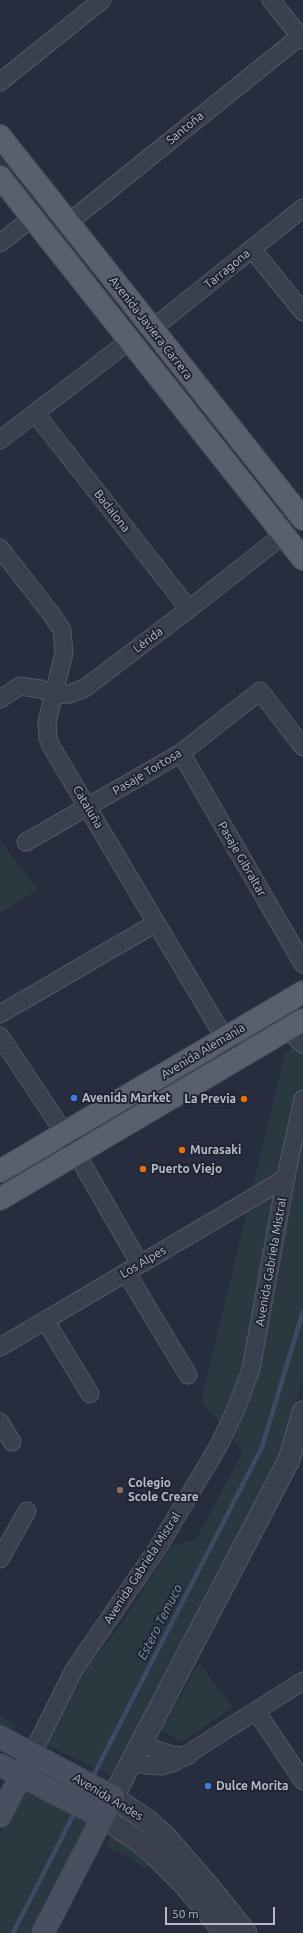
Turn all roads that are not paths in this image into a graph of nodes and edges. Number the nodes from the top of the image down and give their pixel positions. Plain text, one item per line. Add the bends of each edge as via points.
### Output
1 (271, 0) edge
2 (97, 2) edge
3 (302, 37) edge
4 (0, 82) edge
5 (0, 136) edge
6 (0, 177) edge
7 (303, 208) edge
8 (32, 218) junction
9 (68, 223) junction
10 (0, 243) edge
11 (252, 249) junction
12 (303, 312) edge
13 (109, 315) junction
14 (152, 329) junction
15 (129, 341) junction
16 (148, 365) junction
17 (35, 413) junction
18 (0, 440) edge
19 (303, 519) edge
20 (293, 534) edge
21 (0, 548) edge
22 (303, 559) edge
23 (189, 609) junction
24 (53, 695) junction
25 (0, 699) edge
26 (303, 747) edge
27 (181, 753) junction
28 (88, 808) junction
29 (26, 842) dead end
30 (156, 923) junction
31 (303, 964) edge
32 (303, 992) edge
33 (0, 1014) edge
34 (295, 1025) edge
35 (0, 1036) edge
36 (224, 1039) junction
37 (303, 1044) edge
38 (237, 1059) junction
39 (303, 1099) edge
40 (66, 1134) junction
41 (77, 1153) junction
42 (0, 1172) edge
43 (286, 1178) junction
44 (0, 1199) edge
45 (133, 1268) junction
46 (46, 1320) junction
47 (0, 1347) edge
48 (188, 1375) dead end
49 (90, 1394) dead end
50 (303, 1412) edge
51 (0, 1422) edge
52 (12, 1442) dead end
53 (27, 1511) dead end
54 (0, 1559) edge
55 (303, 1680) edge
56 (256, 1711) junction
57 (0, 1737) edge
58 (141, 1742) junction
59 (32, 1754) junction
60 (188, 1756) junction
61 (132, 1760) junction
62 (0, 1765) edge
63 (21, 1776) junction
64 (303, 1781) edge
65 (107, 1793) junction
66 (97, 1814) junction
67 (0, 1816) edge
68 (43, 1933) edge
69 (224, 1933) edge
70 (246, 1933) edge

1 - 3 street
2 - 4 street
3 - 9 street, Santoña
5 - 9 main road, Avenida Javiera Carrera
6 - 8 main road, Avenida Javiera Carrera
7 - 11 street, Tarragona
8 - 10 street
8 - 13 main road, Avenida Javiera Carrera
9 - 14 main road, Avenida Javiera Carrera
11 - 12 street
11 - 14 street, Tarragona
13 - 14 main road via 130,324
13 - 15 main road, Avenida Javiera Carrera
14 - 16 main road via 146,346
14 - 19 main road, Avenida Javiera Carrera
15 - 16 main road, Avenida Javiera Carrera
15 - 17 street
16 - 20 main road, Avenida Javiera Carrera
17 - 18 street
17 - 23 street, Badalona
20 - 22 main road, Avenida Javiera Carrera
20 - 23 street, Lérida
21 - 24 street, Cataluña via 62,630 64,653
23 - 24 street, Lérida via 93,683 77,691
24 - 25 street, Lérida via 41,689 20,686
24 - 28 street, Cataluña via 47,722 48,738
26 - 27 street, Pasaje Tortosa via 260,691
27 - 28 street, Pasaje Tortosa
27 - 31 street, Pasaje Gibraltar
28 - 29 street, Pasaje Tortosa
28 - 30 street, Cataluña
30 - 33 street
30 - 36 street, Cataluña
32 - 36 main road, Avenida Alemania
34 - 37 street
34 - 38 main road, Avenida Alemania
35 - 40 street
36 - 38 street, Cataluña
36 - 40 main road, Avenida Alemania
38 - 41 main road, Avenida Alemania
39 - 43 street, Avenida Gabriela Mistral
40 - 41 street
40 - 42 main road, Avenida Alemania
41 - 44 main road, Avenida Alemania
41 - 45 street
43 - 45 street, Los Alpes
43 - 59 street, Avenida Gabriela Mistral via 251,1369 236,1408 219,1445 159,1546 74,1670
45 - 46 street, Los Alpes
45 - 48 street
46 - 47 street, Los Alpes
46 - 49 street
50 - 58 street via 289,1460
51 - 52 street
53 - 54 street
55 - 56 street
56 - 60 street
56 - 64 street
57 - 59 main road, Avenida Andes
58 - 60 street via 164,1753
58 - 61 street
59 - 63 main road, Avenida Gabriela Mistral
59 - 65 main road, Avenida Andes
60 - 61 street via 161,1766 146,1765
61 - 65 street
62 - 63 main road, Avenida Andes
63 - 66 main road, Avenida Andes
63 - 67 main road, Avenida Gabriela Mistral
65 - 66 main road
65 - 70 street, Avenida Andes via 148,1821 166,1837
66 - 68 main road
66 - 69 street, Avenida Andes via 154,1854 184,1884

